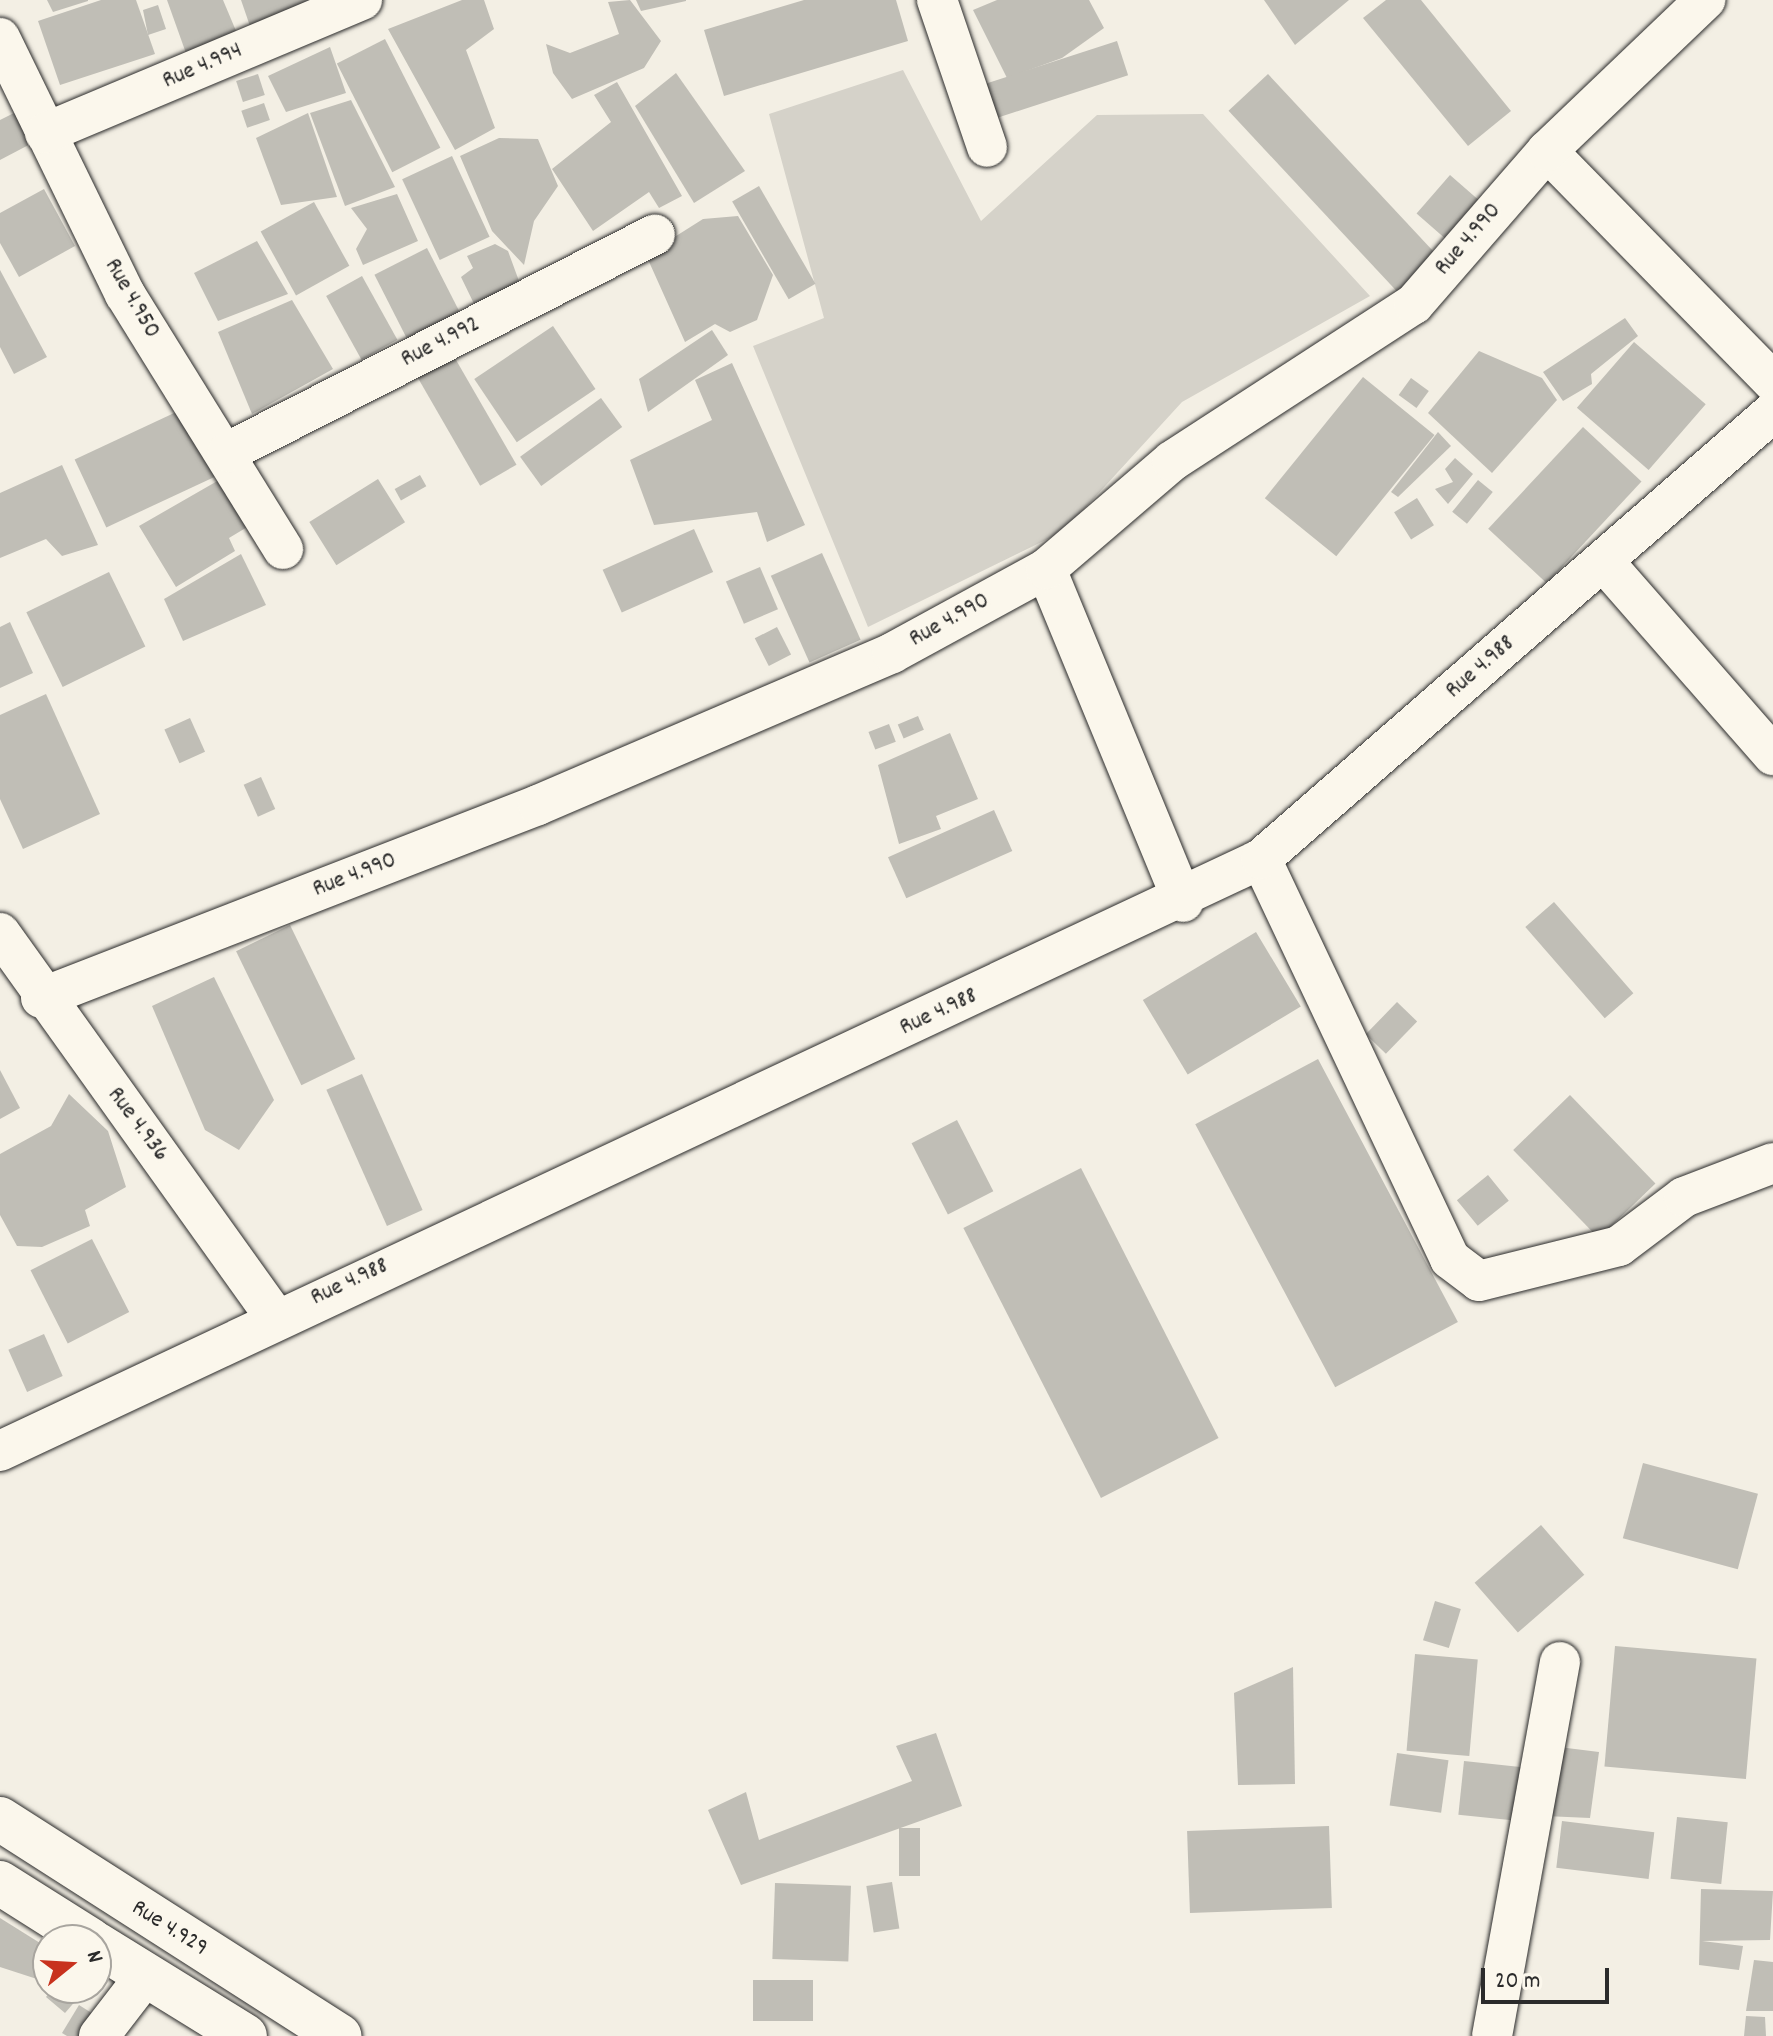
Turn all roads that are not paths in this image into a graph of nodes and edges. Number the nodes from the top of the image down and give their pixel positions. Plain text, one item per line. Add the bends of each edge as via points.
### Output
1 (362, 0) edge
2 (937, 0) edge
3 (1705, 0) edge
4 (0, 38) edge
5 (45, 133) junction
6 (987, 147) dead end
7 (1547, 151) junction
8 (655, 234) dead end
9 (1773, 382) edge
10 (1773, 412) edge
11 (228, 452) junction
12 (283, 549) dead end
13 (1603, 561) junction
14 (1046, 569) junction
15 (1773, 755) edge
16 (1261, 859) junction
17 (1183, 902) junction
18 (0, 933) edge
19 (41, 998) junction
20 (1773, 1163) edge
21 (275, 1317) junction
22 (0, 1451) edge
23 (1560, 1662) dead end
24 (0, 1819) edge
25 (0, 1883) edge
26 (65, 1924) edge
27 (112, 1954) edge
28 (146, 1975) junction
29 (99, 2036) edge
30 (245, 2036) edge
31 (339, 2036) edge
32 (1492, 2036) edge

1 - 5 street, Rue 4.994
2 - 6 street
3 - 7 street, Rue 4.990
4 - 5 street, Rue 4.950
5 - 11 street, Rue 4.950 via 125,294
7 - 9 street
7 - 14 street, Rue 4.990 via 1414,304 1172,461
8 - 11 street, Rue 4.992
10 - 13 street, Rue 4.988
11 - 12 street, Rue 4.950
13 - 15 street
13 - 16 street, Rue 4.988
14 - 17 street
14 - 19 street, Rue 4.990 via 892,653 538,805
16 - 17 street, Rue 4.988
16 - 20 street via 1450,1259 1479,1281 1619,1246 1684,1197
17 - 21 street, Rue 4.988
18 - 19 street, Rue 4.936
19 - 21 street, Rue 4.936
21 - 22 street, Rue 4.988
23 - 32 street
24 - 31 main road, Rue 4.929
25 - 26 main road
27 - 28 main road
28 - 29 street
28 - 30 main road

